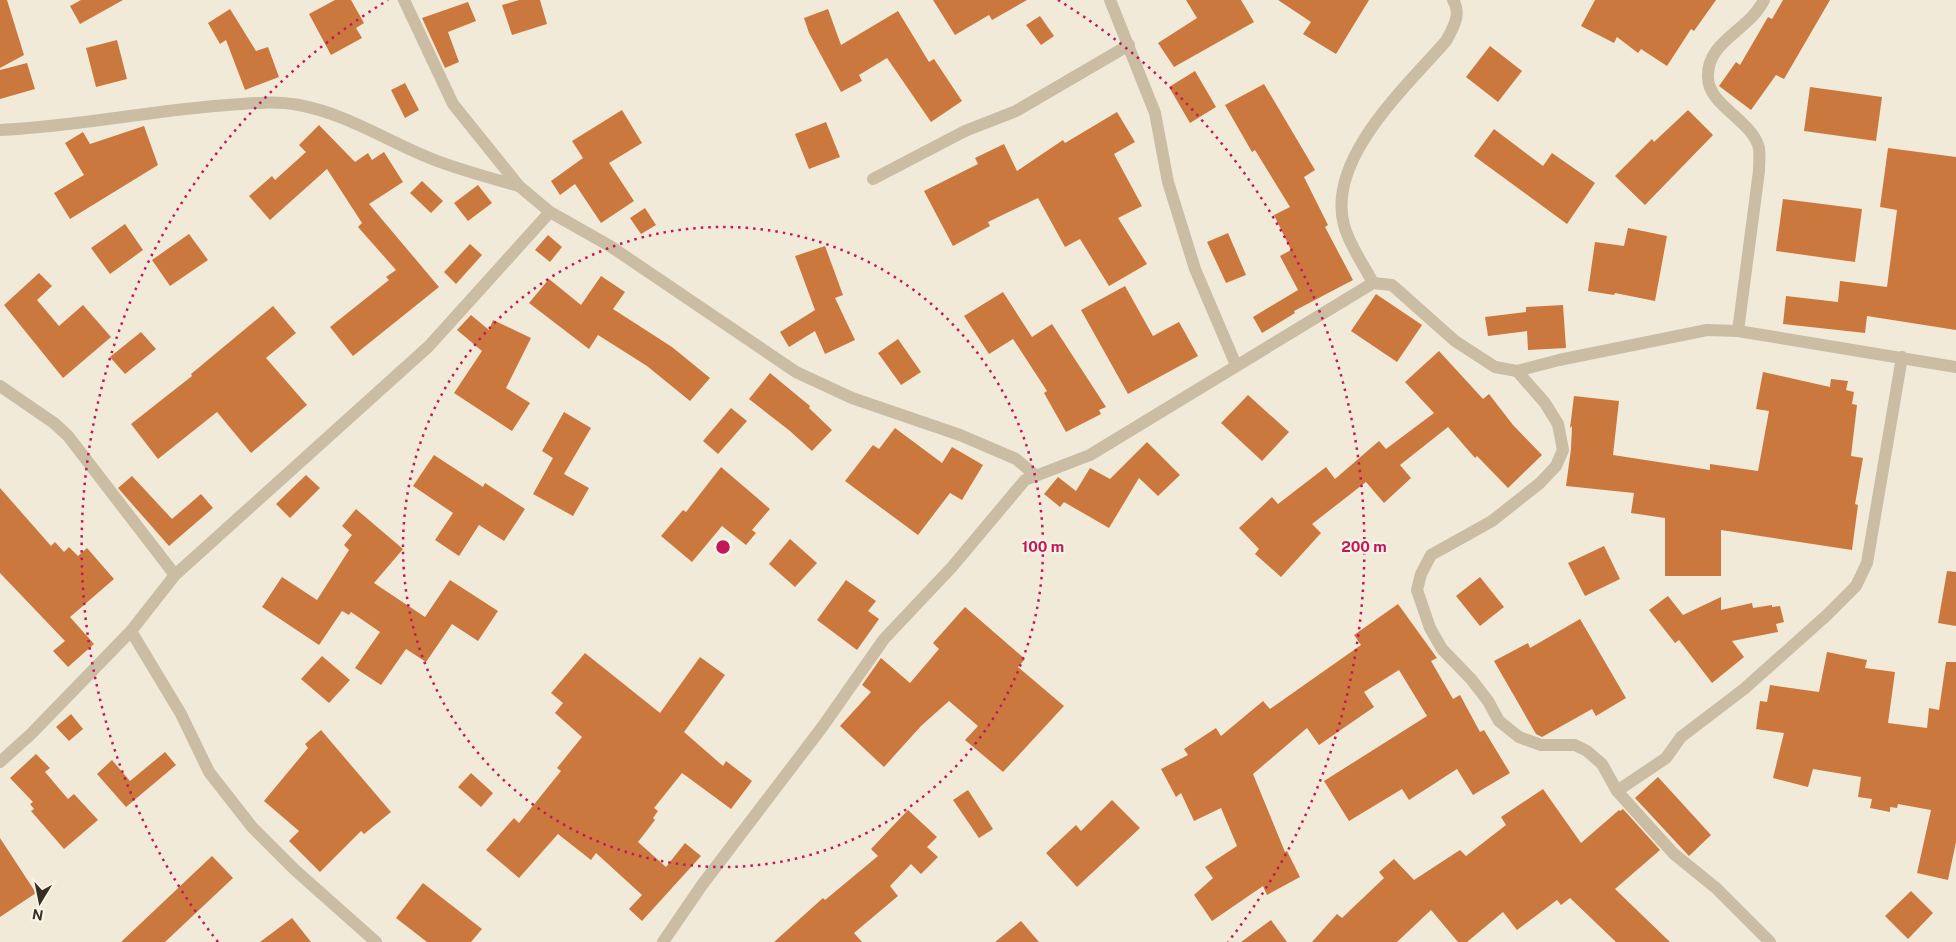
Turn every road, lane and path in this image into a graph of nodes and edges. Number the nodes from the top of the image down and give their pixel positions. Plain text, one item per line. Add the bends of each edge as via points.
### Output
1 (404, 0) edge
2 (1110, 0) edge
3 (1453, 0) edge
4 (1764, 0) edge
5 (1129, 45) junction
6 (0, 130) edge
7 (872, 178) dead end
8 (519, 186) junction
9 (550, 212) junction
10 (1373, 283) junction
11 (1738, 331) junction
12 (1902, 357) junction
13 (1236, 365) junction
14 (1956, 367) edge
15 (1517, 370) junction
16 (0, 386) edge
17 (1035, 475) junction
18 (175, 575) junction
19 (131, 631) junction
20 (0, 762) edge
21 (1617, 791) junction
22 (376, 942) edge
23 (663, 942) edge
24 (1770, 942) edge

1 - 8 street via 454,104
2 - 5 street
3 - 10 street via 1457,6 1456,24 1446,41 1365,136 1348,174 1341,200 1344,226
4 - 11 street via 1752,19 1718,47 1707,67 1708,82 1720,103 1752,133 1759,148 1759,171
5 - 7 street via 1016,111 965,131
5 - 13 street via 1156,112 1168,182 1195,269
6 - 8 street via 267,102 297,105 352,121 433,159
8 - 9 street
9 - 17 street via 610,246 796,372 852,398 960,435 1016,459
9 - 18 street via 429,346
10 - 13 street
10 - 15 street via 1392,285 1455,341 1495,367
11 - 12 street
11 - 15 street via 1707,330
12 - 14 street
12 - 21 street via 1867,563 1856,586 1744,689 1681,737 1666,758
13 - 17 street via 1090,455
15 - 21 street via 1558,424 1563,450 1556,466 1540,483 1492,520 1431,555 1417,590 1426,620 1442,649 1471,679 1499,722 1519,736 1541,745 1575,745 1587,751 1602,764
16 - 18 street via 68,436
17 - 23 street via 1025,480 952,567 884,639 823,726 702,884
18 - 19 street
19 - 20 street via 32,734
19 - 22 street via 210,772 252,827
21 - 24 street via 1674,854 1716,888

